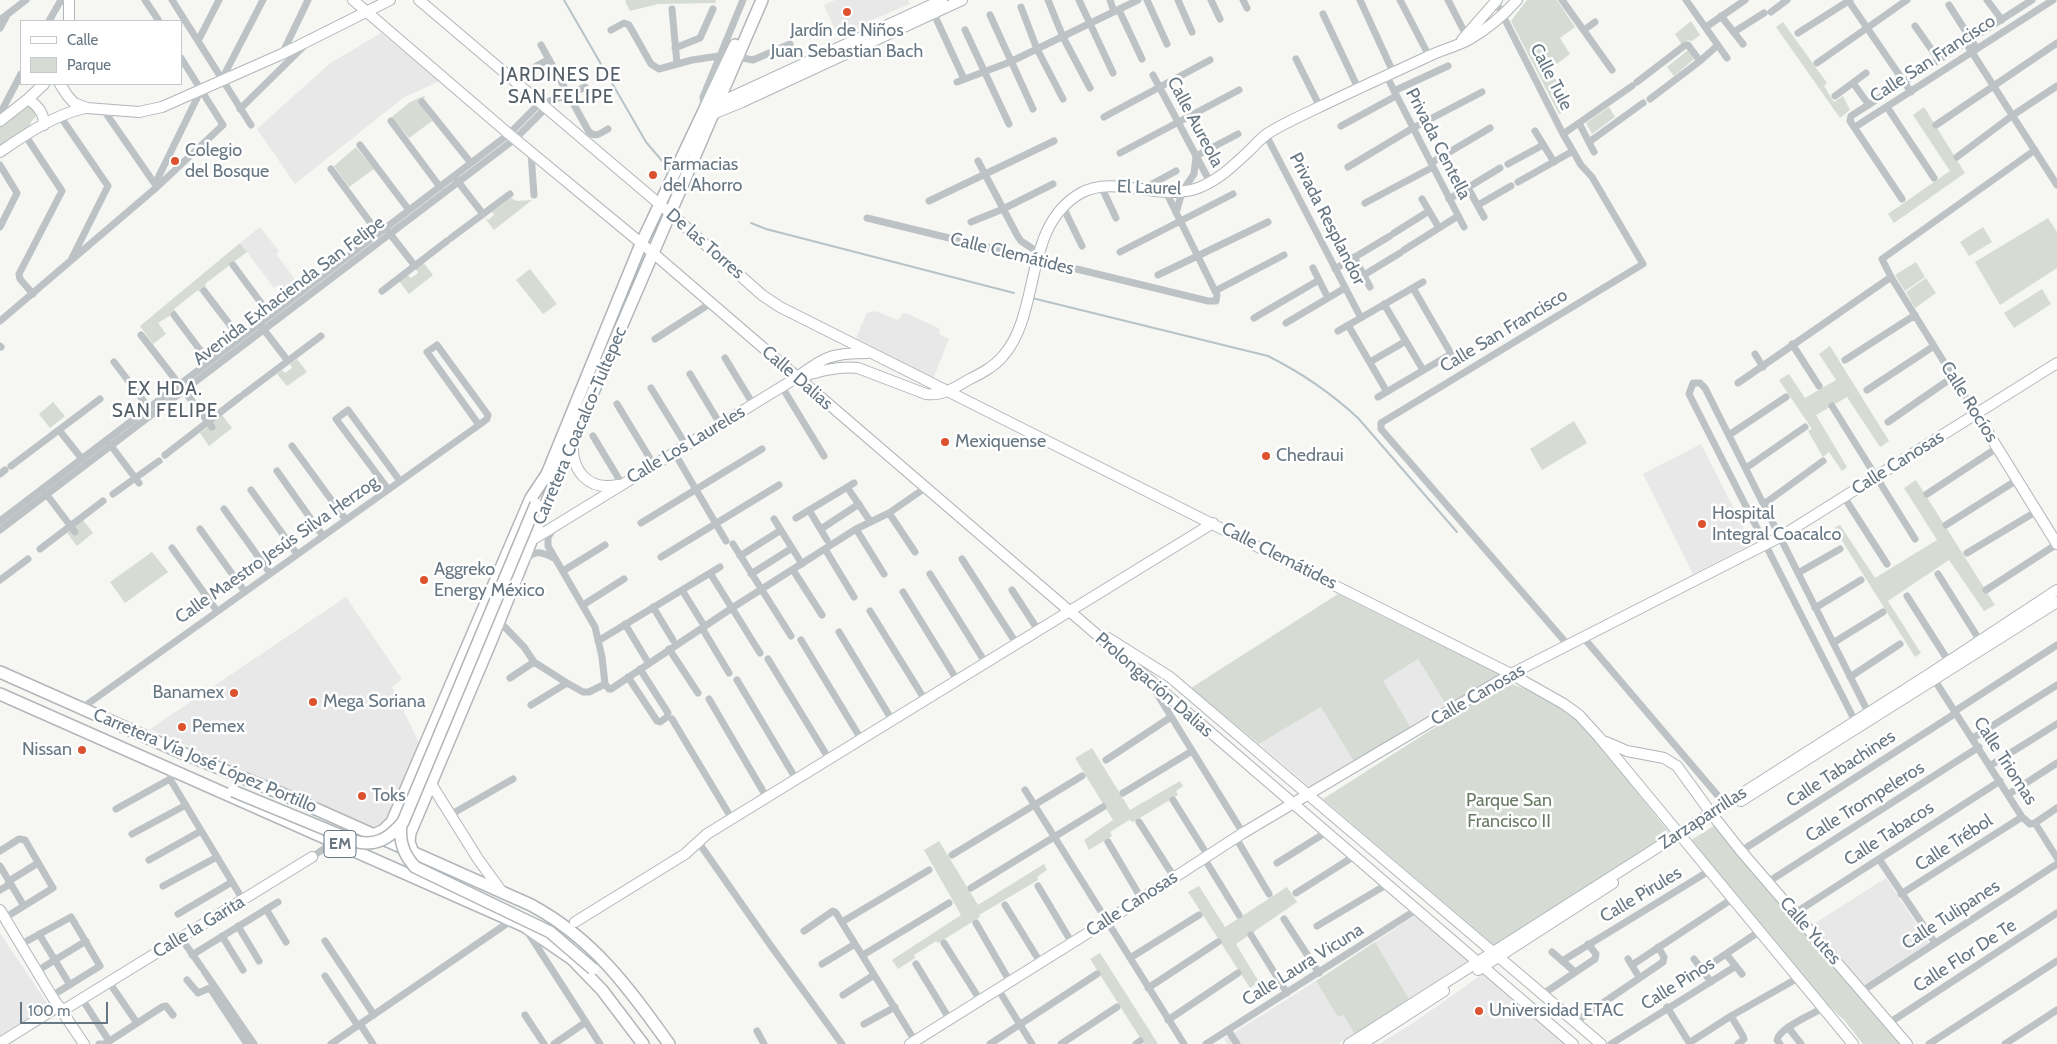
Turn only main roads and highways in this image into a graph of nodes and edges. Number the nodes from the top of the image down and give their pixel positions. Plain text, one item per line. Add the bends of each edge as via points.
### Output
1 (754, 0) edge
2 (762, 0) edge
3 (713, 109) junction
4 (562, 464) junction
5 (484, 607) junction
6 (0, 672) edge
7 (2, 694) edge
8 (418, 762) junction
9 (433, 778) junction
10 (373, 834) junction
11 (413, 853) junction
12 (644, 1044) edge
13 (669, 1044) edge

1 - 3 main road, Carretera Coacalco-Tultepec
2 - 3 main road, Carretera Coacalco-Tultepec
3 - 4 main road, Carretera Coacalco-Tultepec
3 - 5 main road, Carretera Coacalco-Tultepec via 659,204 547,474 531,498
4 - 7 main road, bridge via 536,504 403,822 384,840 373,844 354,841 233,791 66,715
4 - 9 main road, Carretera Coacalco-Tultepec
5 - 8 main road, Carretera Coacalco-Tultepec
5 - 12 main road, bridge via 477,640 402,819 400,834 405,854 414,867 550,932 593,969
6 - 10 main road, Carretera Vía José López Portillo / EM
7 - 12 main road, Carretera Vía José López Portillo / EM via 171,775 334,841 524,926 572,959 602,990
8 - 9 main road via 424,774
8 - 10 main road, Carretera Coacalco-Tultepec via 392,822
9 - 11 main road, Carretera Coacalco-Tultepec via 409,837
10 - 11 main road, Carretera Vía José López Portillo / EM
11 - 13 main road, Carretera Vía José López Portillo / EM via 573,926 609,964

